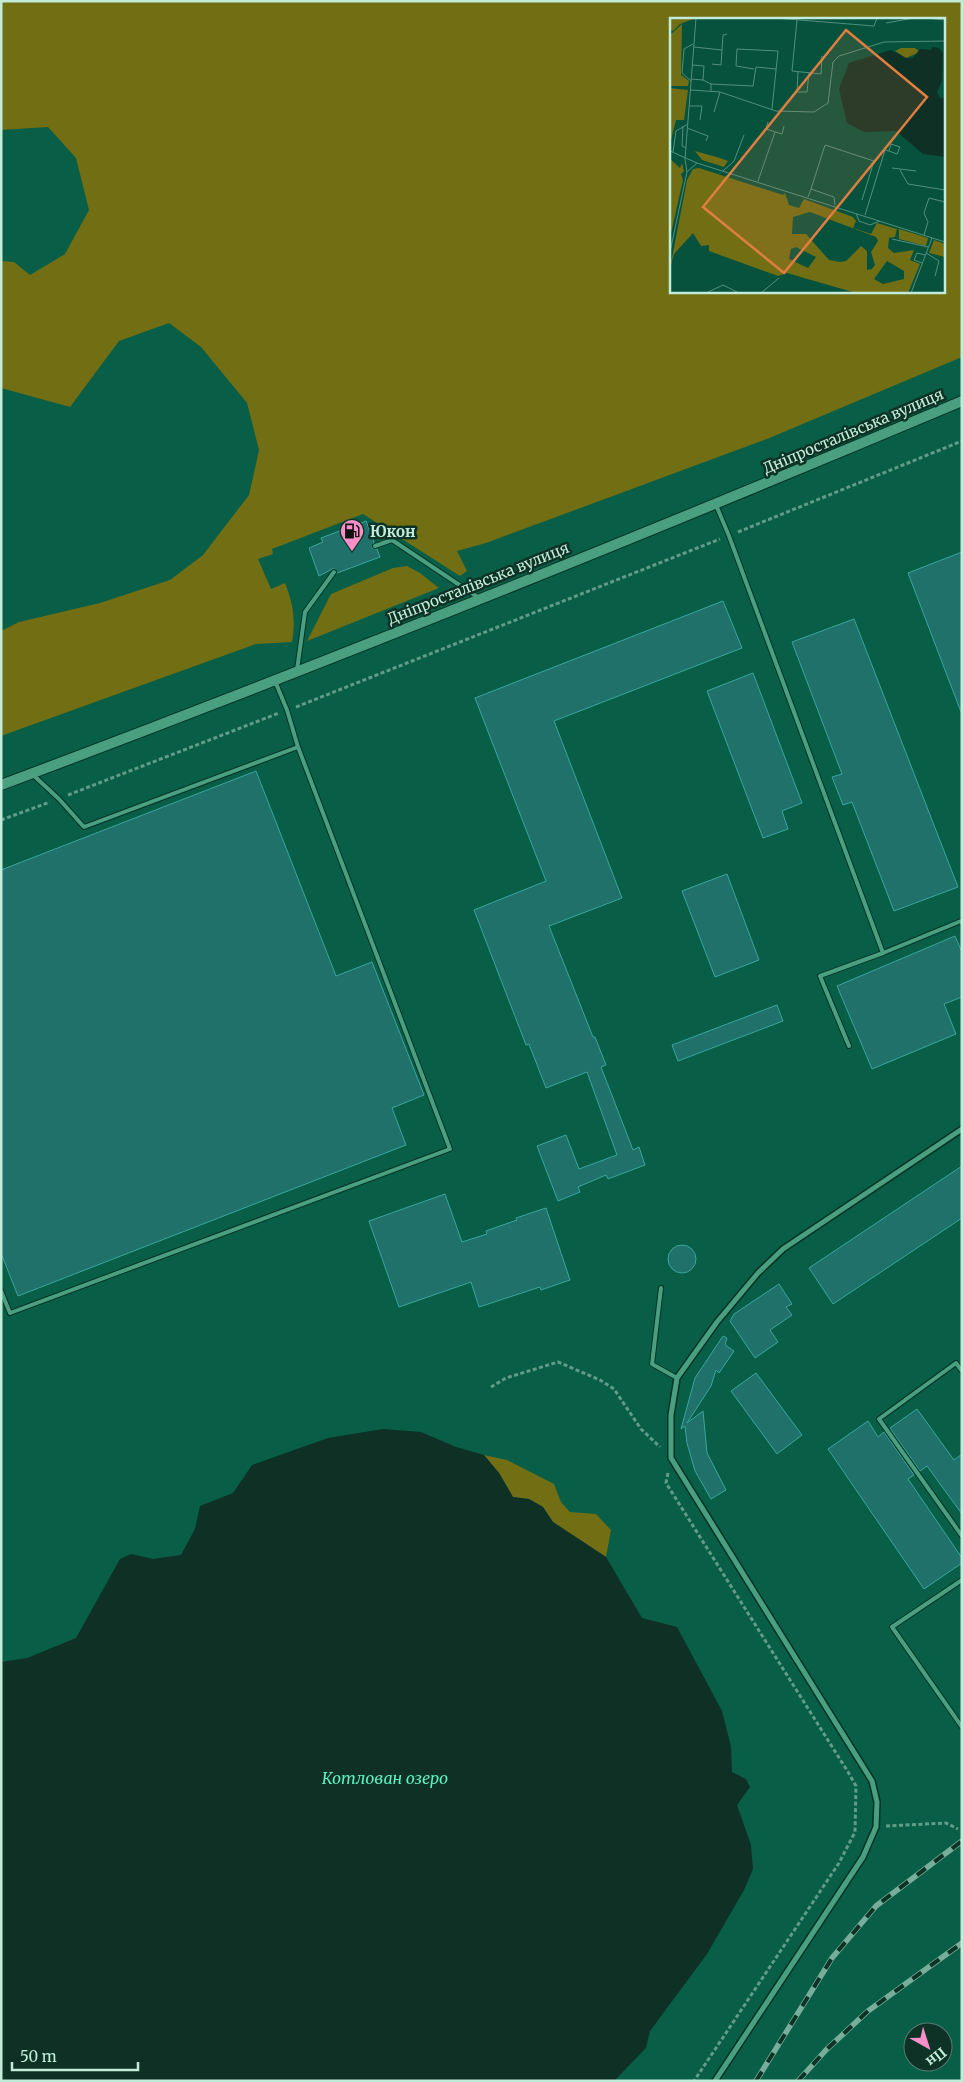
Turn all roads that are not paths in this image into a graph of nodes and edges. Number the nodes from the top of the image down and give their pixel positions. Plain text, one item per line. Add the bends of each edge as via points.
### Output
1 (962, 401) edge
2 (716, 505) junction
3 (375, 546) dead end
4 (334, 572) dead end
5 (481, 599) junction
6 (297, 670) junction
7 (274, 679) junction
8 (298, 747) junction
9 (31, 774) junction
10 (1, 785) edge
11 (962, 923) edge
12 (883, 953) junction
13 (849, 1046) dead end
14 (962, 1129) edge
15 (661, 1288) dead end
16 (1, 1291) edge
17 (962, 1371) edge
18 (677, 1378) junction
19 (962, 1536) edge
20 (962, 1580) edge
21 (962, 1727) edge
22 (715, 2081) edge

1 - 2 street, Дніпросталівська вулиця
2 - 5 street, Дніпросталівська вулиця
2 - 12 lane
3 - 5 lane via 392,540
4 - 6 lane via 305,612
5 - 6 street, Дніпросталівська вулиця
6 - 7 street, Дніпросталівська вулиця
7 - 8 lane
7 - 9 street, Дніпросталівська вулиця
8 - 9 lane via 84,826
8 - 16 lane via 450,1149 10,1313
9 - 10 street, Дніпросталівська вулиця
11 - 12 lane
12 - 13 lane via 820,976
14 - 18 street via 783,1249 716,1322
15 - 18 lane via 652,1364
17 - 19 lane via 956,1363 879,1419
18 - 22 street via 671,1415 671,1458 872,1781 877,1802 876,1826 864,1857
20 - 21 lane via 892,1627

